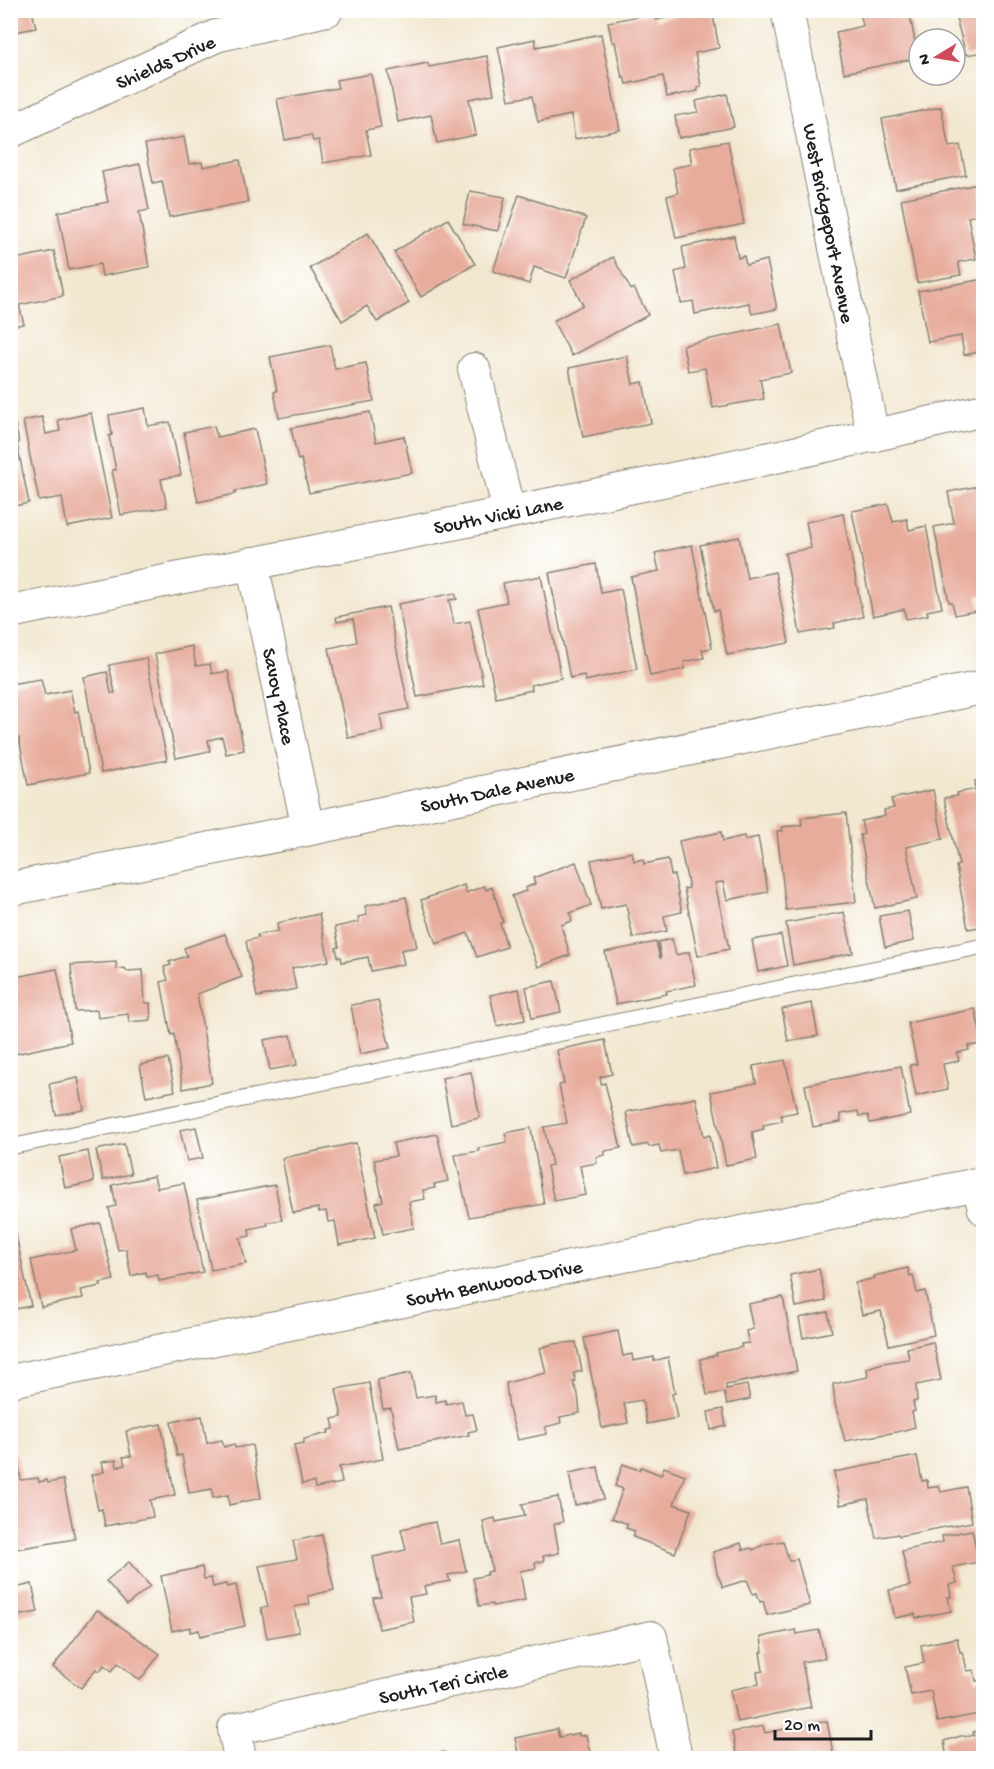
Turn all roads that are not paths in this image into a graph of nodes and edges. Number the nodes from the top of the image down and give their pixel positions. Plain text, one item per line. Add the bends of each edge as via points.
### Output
1 (327, 10) edge
2 (787, 10) edge
3 (10, 132) edge
4 (474, 369) dead end
5 (984, 410) edge
6 (873, 436) junction
7 (509, 512) junction
8 (252, 563) junction
9 (10, 612) edge
10 (984, 687) edge
11 (308, 829) junction
12 (10, 890) edge
13 (984, 946) edge
14 (10, 1147) edge
15 (981, 1196) edge
16 (10, 1380) edge
17 (237, 1744) edge
18 (676, 1758) edge

1 - 3 street, Shields Drive via 216,36
2 - 6 street, West Bridgeport Avenue
4 - 7 street
5 - 6 street, South Vicki Lane
6 - 7 street, South Vicki Lane
7 - 8 street, South Vicki Lane
8 - 9 street, South Vicki Lane
8 - 11 street, Savoy Place
10 - 11 street, South Dale Avenue
11 - 12 street, South Dale Avenue
13 - 14 lane
15 - 16 street, South Benwood Drive
17 - 18 street, South Teri Circle via 651,1637

